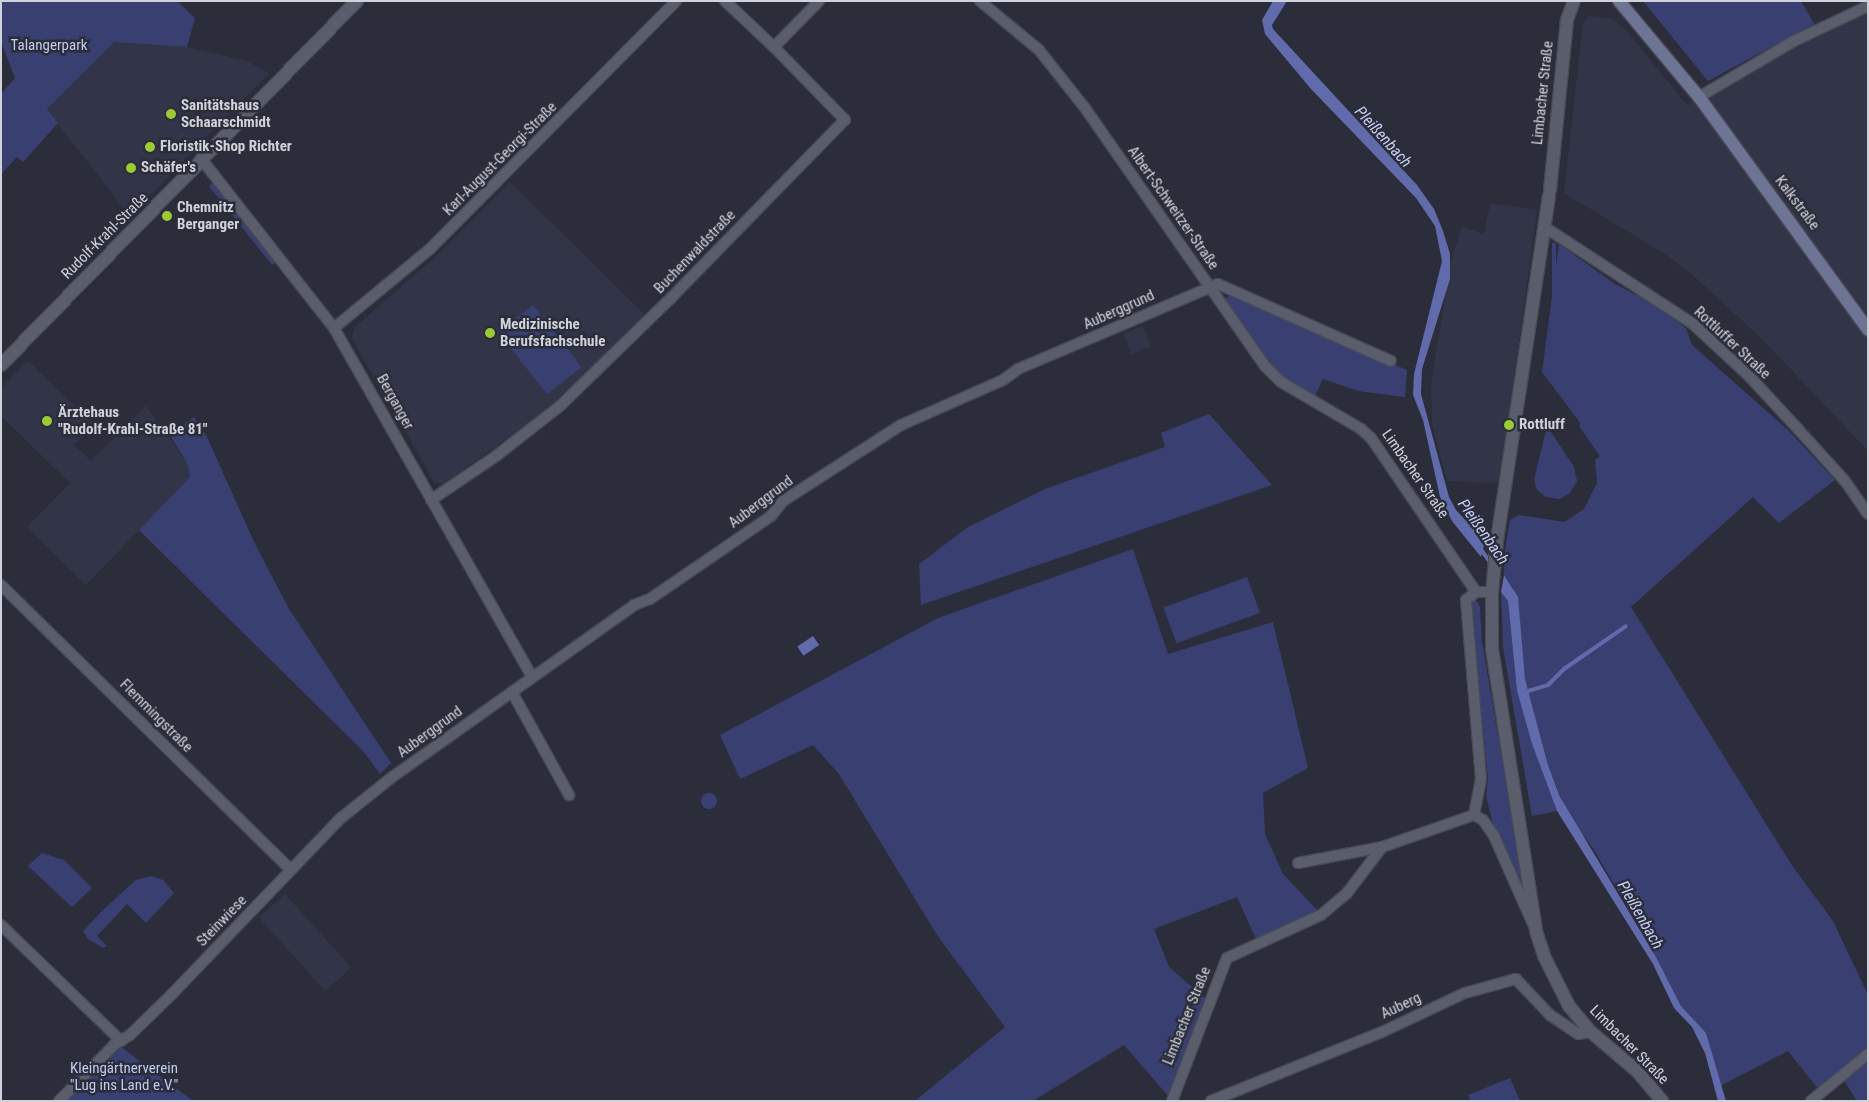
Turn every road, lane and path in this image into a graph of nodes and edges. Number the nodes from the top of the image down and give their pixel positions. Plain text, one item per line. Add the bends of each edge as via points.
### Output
1 (357, 1) edge
2 (676, 1) edge
3 (725, 1) edge
4 (819, 1) edge
5 (980, 1) edge
6 (1574, 1) edge
7 (1619, 1) edge
8 (1868, 6) edge
9 (774, 47) junction
10 (1699, 97) junction
11 (202, 162) junction
12 (1546, 228) junction
13 (1209, 286) junction
14 (334, 328) junction
15 (1868, 330) edge
16 (1390, 362) dead end
17 (1, 365) edge
18 (431, 500) junction
19 (1868, 514) edge
20 (1, 585) edge
21 (1476, 592) junction
22 (1492, 592) junction
23 (532, 677) junction
24 (512, 692) junction
25 (569, 795) dead end
26 (1474, 815) junction
27 (340, 818) joint
28 (1382, 847) junction
29 (1298, 863) dead end
30 (290, 869) junction
31 (1, 925) edge
32 (1536, 931) junction
33 (1591, 1032) junction
34 (121, 1041) junction
35 (1868, 1054) edge
36 (59, 1101) edge
37 (1172, 1101) edge
38 (1211, 1101) edge
39 (1662, 1101) edge
40 (1811, 1101) edge

1 - 11 street, Rudolf-Krahl-Straße
2 - 14 street, Karl-August-Georgi-Straße via 430,249
3 - 9 street
4 - 9 street
5 - 13 street, Albert-Schweitzer-Straße via 1039,50 1095,123
6 - 12 street, Limbacher Straße via 1567,20
7 - 10 main road, Kalkstraße
8 - 10 street via 1794,41
9 - 18 street, Buchenwaldstraße via 845,120 560,406 496,456
10 - 15 main road, Kalkstraße
11 - 14 street, Berganger
11 - 17 street, Rudolf-Krahl-Straße
12 - 19 street, Rottluffer Straße via 1692,324 1786,416 1845,481
12 - 22 street, Limbacher Straße via 1497,540
13 - 16 street, Albert-Schweitzer-Straße via 1218,284
13 - 21 street, Limbacher Straße via 1274,375 1371,438
13 - 23 street, Auberggrund via 1018,369 1003,380 901,425 783,501 771,516 650,599 634,605
14 - 18 street, Berganger
18 - 23 street, Berganger
20 - 30 street, Flemmingstraße
21 - 22 street
21 - 26 street via 1466,600 1481,779
22 - 32 street, Limbacher Straße via 1492,649
23 - 24 street, Auberggrund
24 - 25 street
24 - 27 street, Auberggrund
26 - 28 street
26 - 32 street, Limbacher Straße via 1483,820 1494,836
27 - 30 street, Steinwiese
28 - 29 street
28 - 37 street, Limbacher Straße via 1347,893 1321,915 1227,958
30 - 34 street, Steinwiese via 173,993
31 - 34 street
32 - 33 street, Limbacher Straße via 1554,980 1569,1006
33 - 38 street, Auberg via 1578,1034 1550,1015 1516,979 1465,993 1382,1032
33 - 39 street, Limbacher Straße via 1638,1071
34 - 36 street, Steinwiese
35 - 40 street

